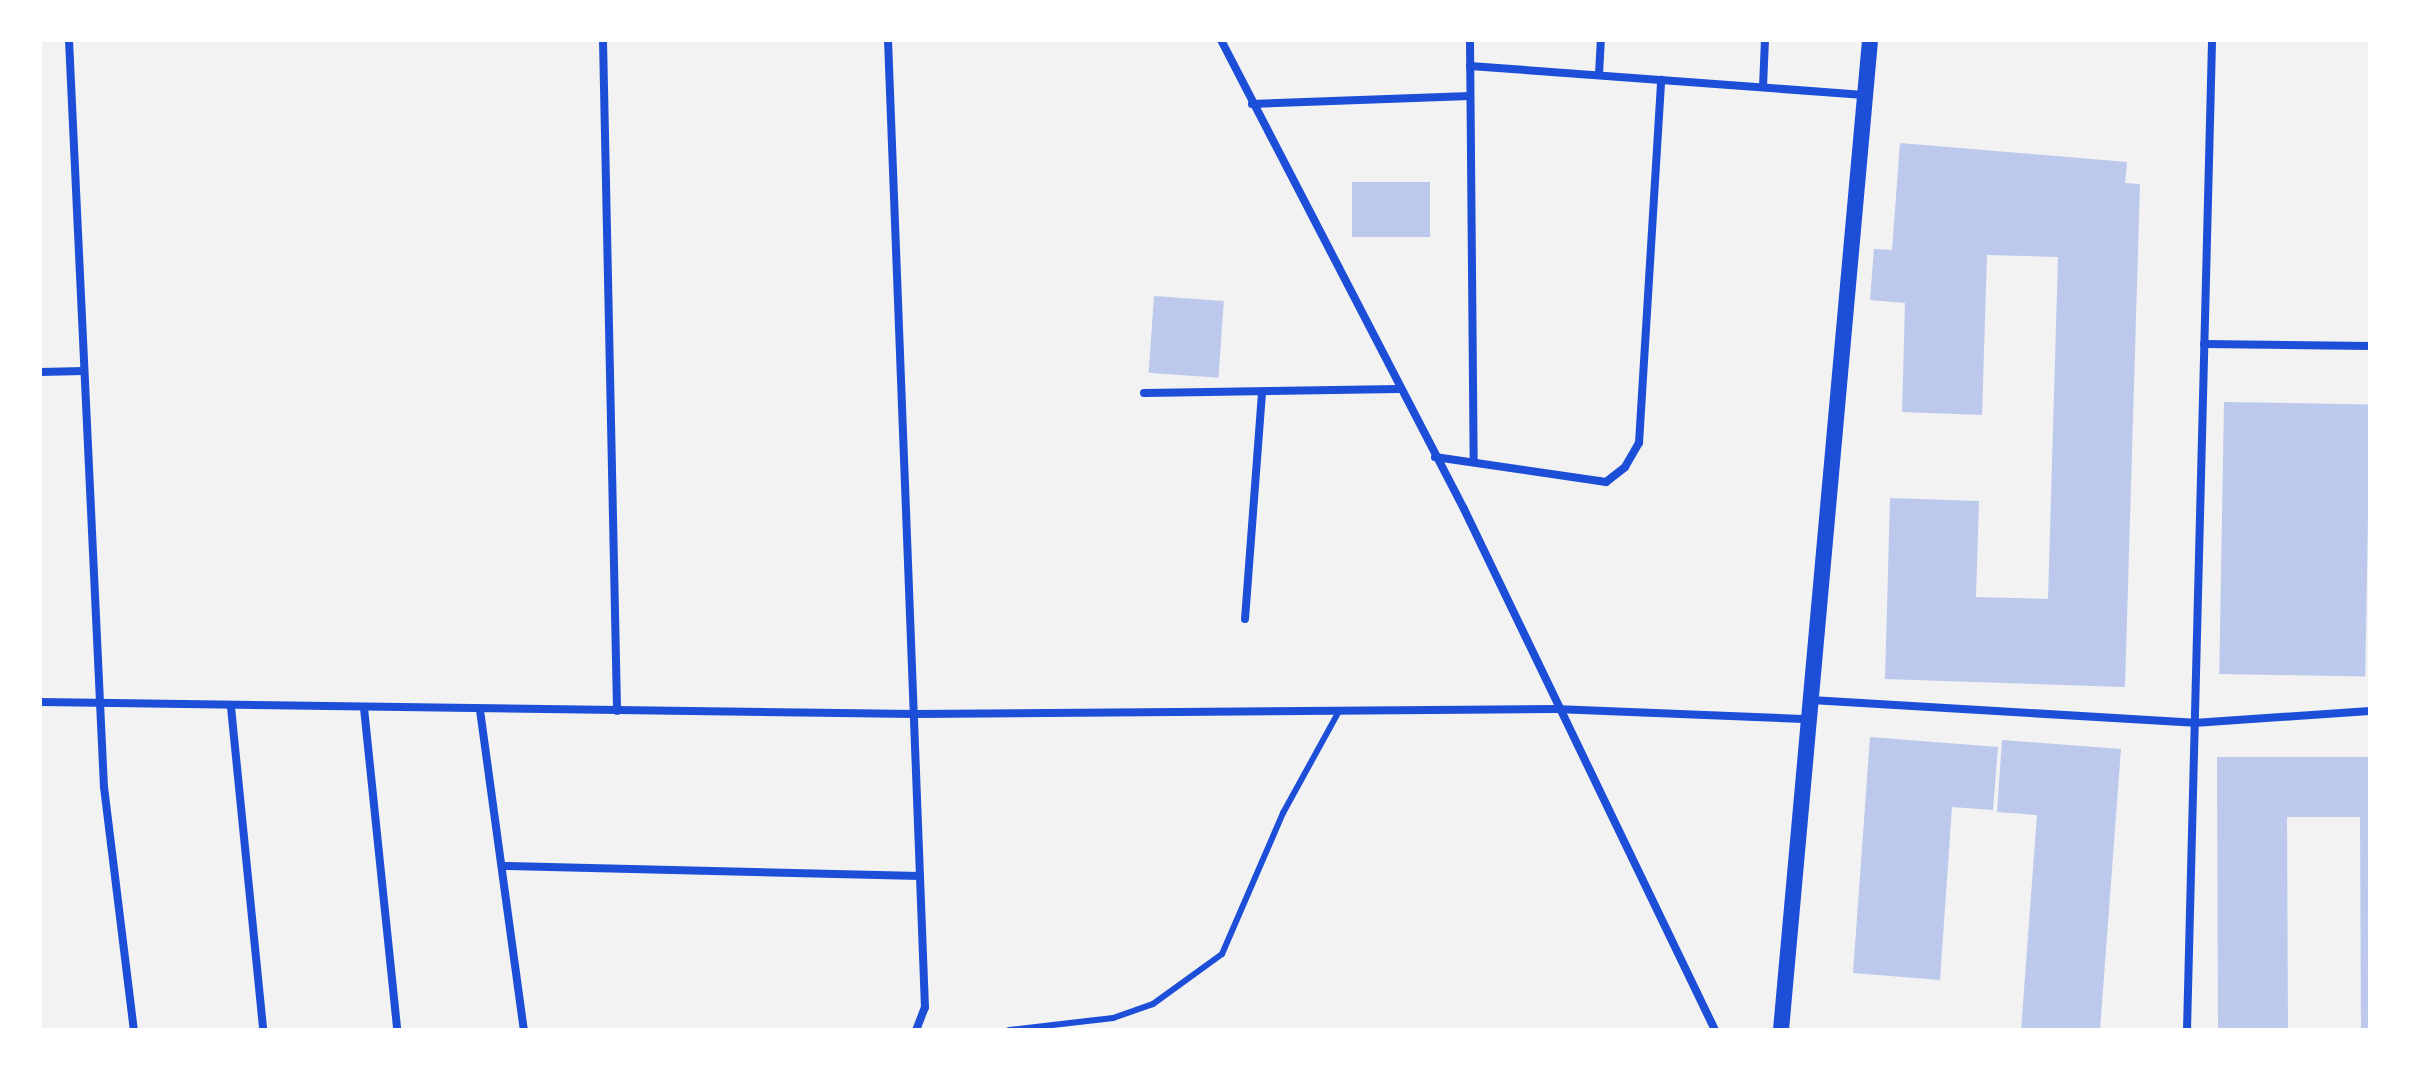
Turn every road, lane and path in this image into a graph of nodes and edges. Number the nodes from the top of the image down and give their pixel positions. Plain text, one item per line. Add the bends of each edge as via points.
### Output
1 (69, 40) edge
2 (603, 40) edge
3 (888, 40) edge
4 (1221, 40) edge
5 (1470, 40) edge
6 (1601, 40) edge
7 (1765, 40) edge
8 (1870, 40) edge
9 (2212, 40) edge
10 (1470, 66) junction
11 (1599, 75) junction
12 (1661, 80) junction
13 (1763, 87) junction
14 (1864, 95) junction
15 (1470, 96) junction
16 (1252, 104) junction
17 (2204, 344) junction
18 (2370, 346) edge
19 (84, 371) junction
20 (40, 372) edge
21 (1398, 389) junction
22 (1262, 392) junction
23 (1144, 393) dead end
24 (1435, 457) junction
25 (1474, 459) junction
26 (1245, 619) dead end
27 (1811, 700) junction
28 (40, 702) edge
29 (100, 706) junction
30 (231, 707) junction
31 (364, 708) junction
32 (1555, 709) junction
33 (480, 710) junction
34 (617, 711) junction
35 (1339, 711) junction
36 (2370, 711) edge
37 (915, 714) junction
38 (1810, 719) junction
39 (2194, 723) junction
40 (506, 866) junction
41 (920, 876) junction
42 (134, 1030) edge
43 (263, 1030) edge
44 (397, 1030) edge
45 (524, 1030) edge
46 (916, 1030) edge
47 (1009, 1030) edge
48 (1715, 1030) edge
49 (1781, 1030) edge
50 (2187, 1030) edge

1 - 19 street
2 - 34 street
3 - 37 street
4 - 16 street
5 - 10 street
6 - 11 street
7 - 13 street
8 - 14 main road
9 - 17 street
10 - 11 street
10 - 15 street
11 - 12 street
12 - 13 street
12 - 25 street via 1639,443 1606,482
13 - 14 street
14 - 27 main road
15 - 16 street
15 - 25 street
16 - 21 street
17 - 18 street
17 - 39 street
19 - 20 street
19 - 29 street
21 - 22 street
21 - 24 street
22 - 23 street
22 - 26 street
24 - 25 street
24 - 32 street
27 - 38 main road
27 - 39 street
28 - 29 street
29 - 30 street
29 - 42 street
30 - 31 street
30 - 43 street
31 - 33 street
31 - 44 street
32 - 35 street
32 - 38 street
32 - 48 street
33 - 34 street
33 - 40 street
34 - 37 street
35 - 37 street
35 - 47 lane via 1283,813 1222,954 1188,985 1140,1009
36 - 39 street
37 - 41 street
38 - 49 main road
39 - 50 street
40 - 41 street
40 - 45 street
41 - 46 street via 925,1007

